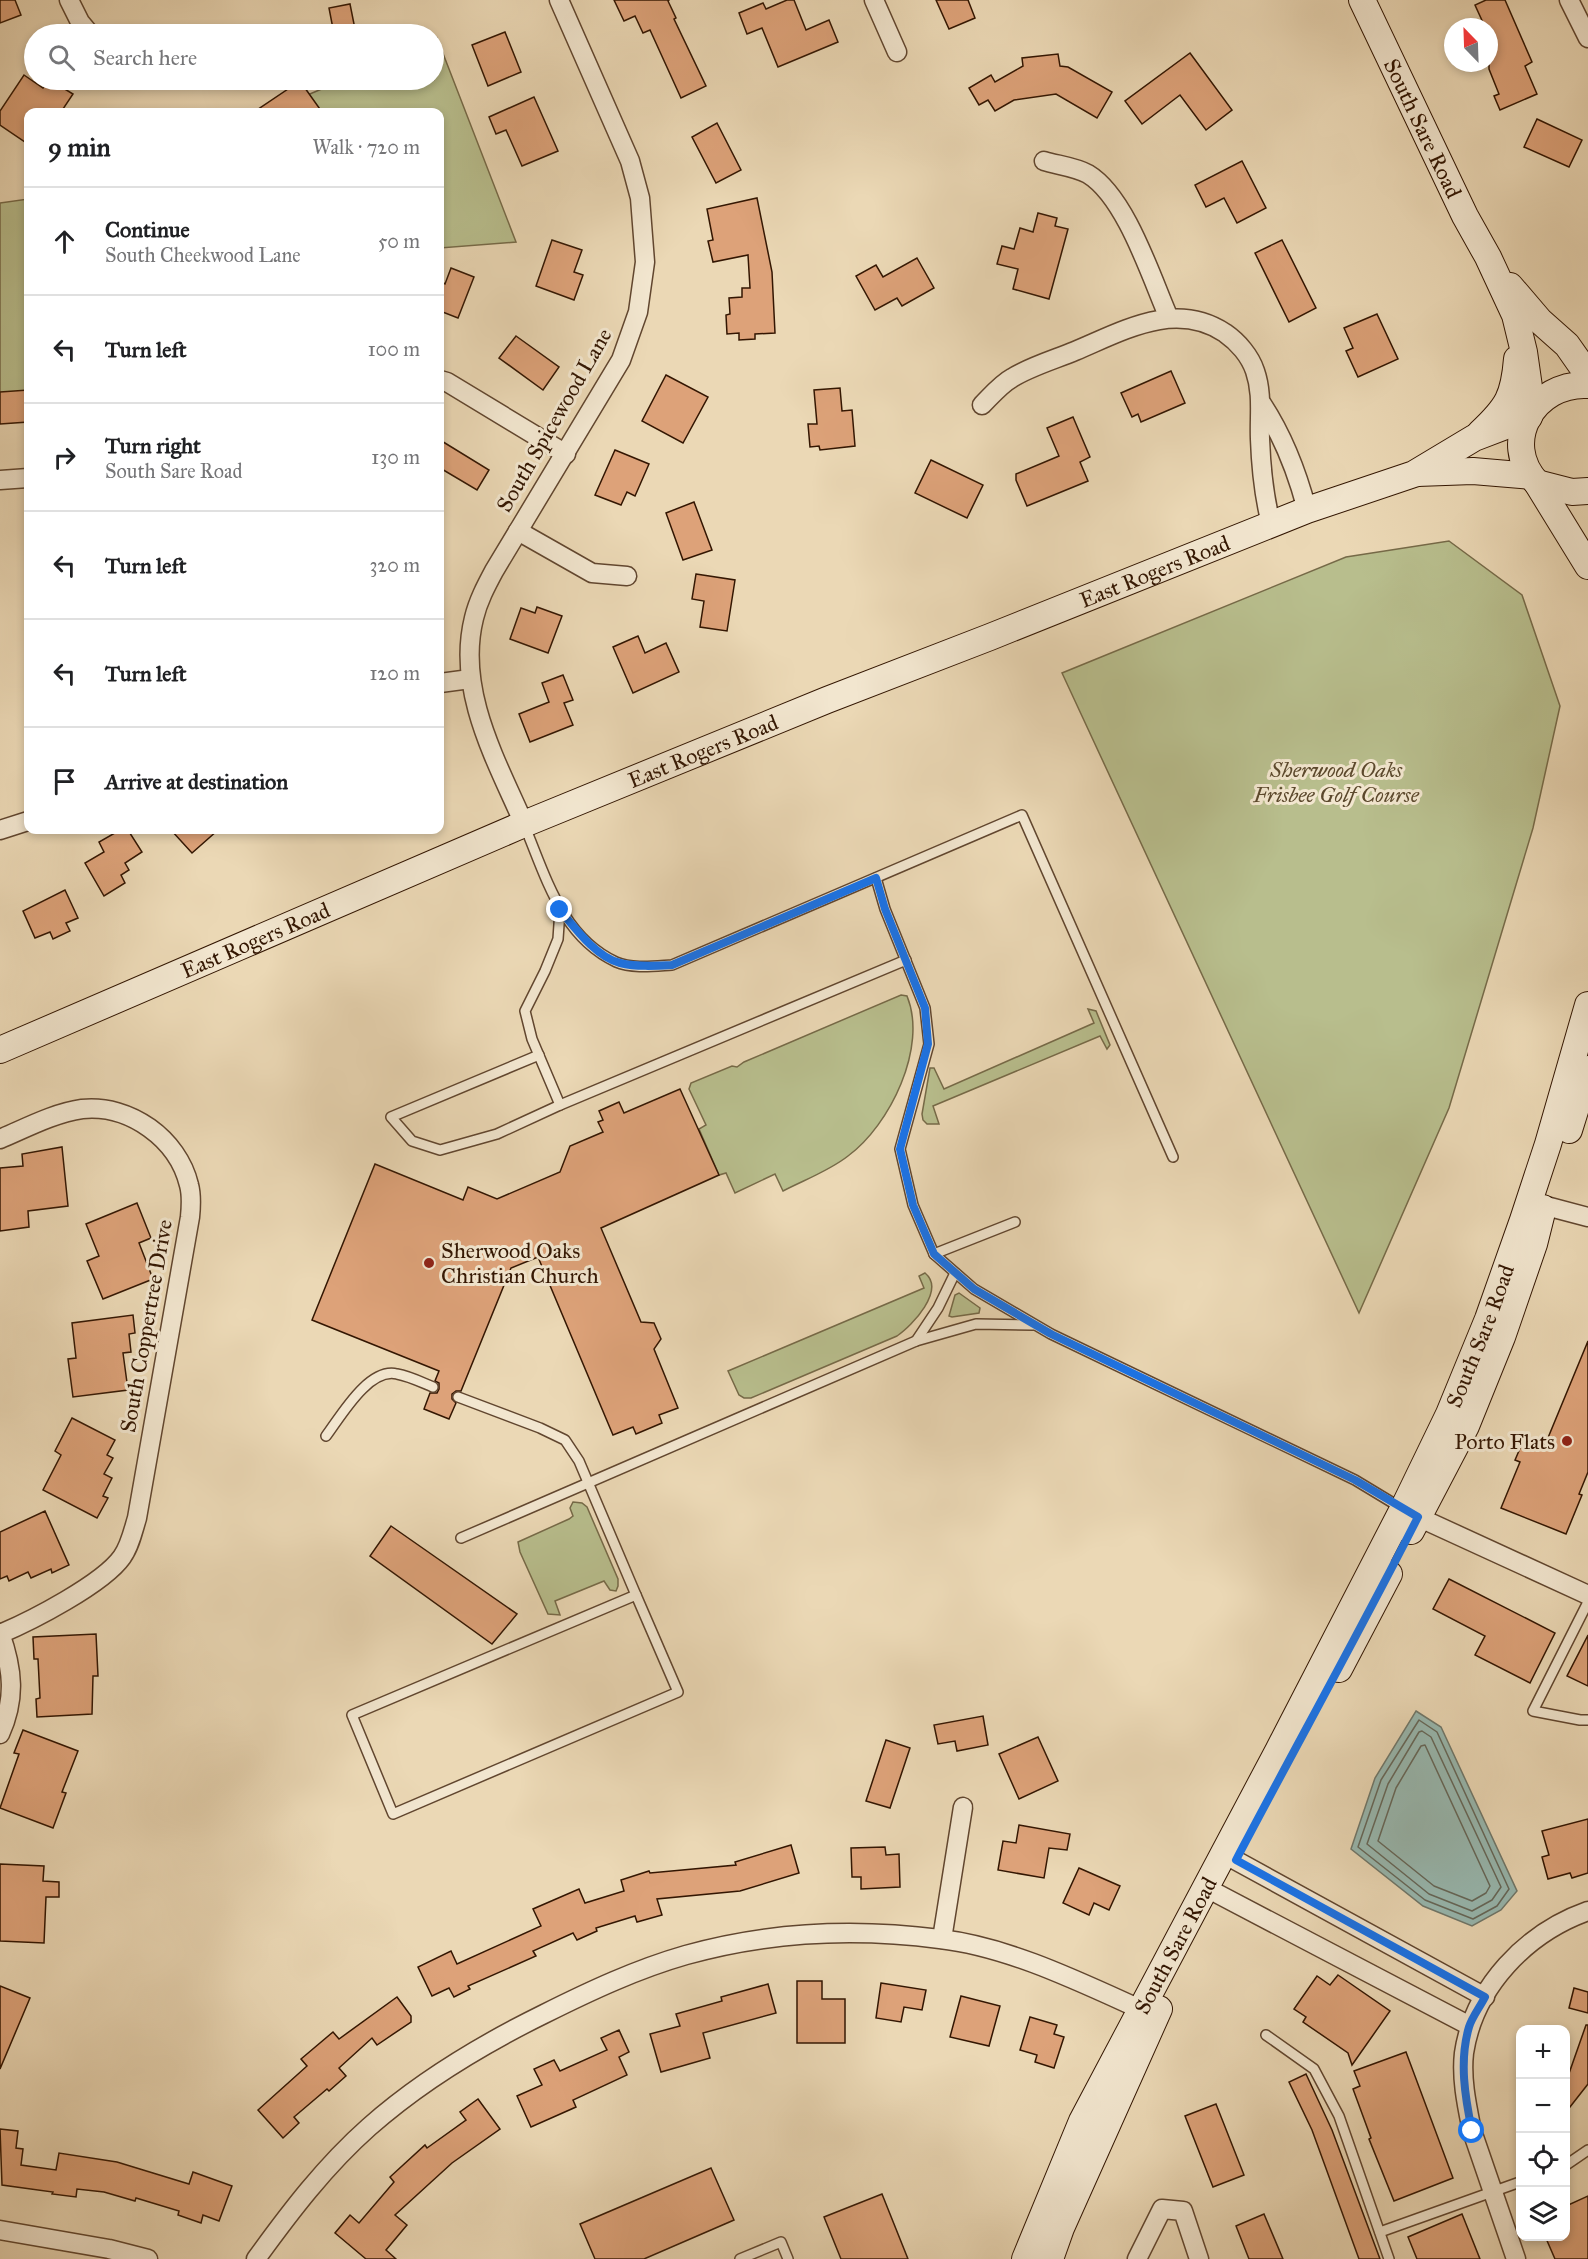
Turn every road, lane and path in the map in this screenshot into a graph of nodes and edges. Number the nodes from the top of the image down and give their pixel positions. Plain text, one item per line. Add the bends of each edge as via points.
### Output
1 (69, 0) edge
2 (559, 0) edge
3 (874, 0) edge
4 (1362, 0) edge
5 (1569, 0) edge
6 (82, 24) edge
7 (1588, 38) edge
8 (897, 52) dead end
9 (1044, 161) dead end
10 (1488, 257) junction
11 (1168, 318) junction
12 (1518, 328) junction
13 (1577, 349) edge
14 (1588, 375) edge
15 (444, 381) edge
16 (1588, 385) edge
17 (1262, 404) junction
18 (982, 405) dead end
19 (1531, 412) junction
20 (1474, 438) junction
21 (566, 453) junction
22 (1414, 474) junction
23 (24, 478) edge
24 (0, 480) edge
25 (1534, 480) junction
26 (1588, 491) edge
27 (1307, 510) junction
28 (1271, 524) junction
29 (518, 531) junction
30 (1588, 566) edge
31 (627, 576) dead end
32 (470, 679) junction
33 (444, 682) edge
34 (24, 822) edge
35 (524, 824) junction
36 (0, 830) edge
37 (876, 878) junction
38 (560, 910) junction
39 (906, 960) junction
40 (1588, 1005) edge
41 (0, 1050) edge
42 (539, 1055) junction
43 (1588, 1069) edge
44 (560, 1105) junction
45 (0, 1138) edge
46 (1173, 1157) dead end
47 (1536, 1204) junction
48 (1588, 1217) edge
49 (1015, 1222) dead end
50 (934, 1254) junction
51 (955, 1273) junction
52 (1035, 1324) junction
53 (916, 1341) junction
54 (433, 1387) dead end
55 (458, 1397) dead end
56 (326, 1436) dead end
57 (589, 1483) junction
58 (1411, 1513) junction
59 (461, 1538) dead end
60 (636, 1595) junction
61 (1588, 1595) edge
62 (1588, 1602) edge
63 (0, 1634) edge
64 (1588, 1720) edge
65 (0, 1734) edge
66 (963, 1807) dead end
67 (1236, 1860) junction
68 (1218, 1894) junction
69 (1588, 1911) edge
70 (942, 1939) junction
71 (1485, 1997) junction
72 (1148, 2013) junction
73 (1470, 2026) junction
74 (1266, 2035) dead end
75 (1588, 2150) edge
76 (1570, 2162) edge
77 (1516, 2183) edge
78 (1492, 2192) junction
79 (0, 2230) edge
80 (1380, 2232) junction
81 (148, 2259) edge
82 (256, 2259) edge
83 (740, 2259) edge
84 (788, 2259) edge
85 (1025, 2259) edge
86 (1050, 2259) edge
87 (1137, 2259) edge
88 (1199, 2259) edge
89 (1389, 2259) edge
90 (1516, 2259) edge

1 - 6 street
2 - 21 street, South Spicewood Lane via 630,161 640,198 645,251 638,312 630,337 621,360
3 - 8 street
4 - 10 main road, South Sare Road
5 - 7 street
9 - 11 street via 1085,172 1109,191 1121,208
10 - 12 main road, South Sare Road
10 - 13 main road, South Sare Road via 1526,306
11 - 17 street via 1203,321 1231,337 1243,348 1255,370
11 - 18 street via 1141,324 1012,378
12 - 19 main road, South Sare Road
12 - 20 main road via 1516,381 1511,396 1496,418
13 - 14 main road, South Sare Road
15 - 21 street
16 - 19 main road, East Rogers Road via 1557,388
17 - 27 street via 1277,427
17 - 28 street via 1260,436
19 - 20 main road, East Rogers Road
19 - 25 main road via 1522,431 1522,449
20 - 22 main road, East Rogers Road
21 - 29 street, South Spicewood Lane
22 - 25 main road, East Rogers Road via 1477,471
22 - 27 main road, East Rogers Road
23 - 24 street
25 - 26 main road, East Rogers Road via 1572,492
25 - 30 main road
27 - 28 main road, East Rogers Road
28 - 35 main road, East Rogers Road
29 - 31 street via 592,573
29 - 32 street, South Spicewood Lane via 476,608 470,638
32 - 33 street
32 - 35 street, South Spicewood Lane via 484,730
34 - 36 street
35 - 38 lane
35 - 41 main road, East Rogers Road
37 - 38 lane via 672,965 618,963 579,934
37 - 39 lane
37 - 46 lane via 1022,815
38 - 42 lane via 558,939 525,1011
39 - 44 lane
39 - 50 lane via 925,1008 928,1044 900,1149 913,1205
40 - 47 main road, South Sare Road
42 - 44 lane
42 - 44 lane via 391,1117 412,1141 440,1150 497,1134
43 - 47 main road, South Sare Road
45 - 63 street, South Coppertree Drive via 80,1110 94,1108 126,1115 159,1135 172,1150 189,1185 191,1201 137,1518 127,1548 122,1558 93,1583
47 - 48 street
47 - 58 main road, South Sare Road via 1534,1244 1466,1426
49 - 50 lane
50 - 51 lane
51 - 52 lane via 974,1289
51 - 53 lane
52 - 53 lane via 976,1324
52 - 58 lane via 1355,1480
53 - 57 lane
54 - 56 lane via 395,1373 376,1376
55 - 57 lane via 565,1440
57 - 59 lane
57 - 60 lane
58 - 61 street
58 - 67 main road, South Sare Road via 1362,1627
58 - 72 main road, South Sare Road
60 - 60 lane via 352,1715 393,1814 678,1692
62 - 64 lane via 1533,1711
63 - 65 street, South Coppertree Drive via 12,1681 9,1710
66 - 70 street
67 - 68 main road, South Sare Road
67 - 71 street
68 - 72 main road, South Sare Road
68 - 73 street
69 - 71 street via 1535,1937 1501,1972
70 - 72 street via 1071,1978
70 - 82 street via 828,1933 736,1943 653,1966 560,2006 463,2056 369,2127 318,2178
71 - 73 street
72 - 85 main road, South Sare Road via 1082,2121
72 - 86 main road, South Sare Road
73 - 78 street via 1464,2056 1467,2111
74 - 80 lane via 1314,2069 1339,2116
75 - 76 lane
77 - 78 lane
78 - 80 lane
78 - 90 street
79 - 81 street
80 - 89 lane
83 - 84 lane via 781,2242
87 - 88 street via 1162,2209 1183,2211

